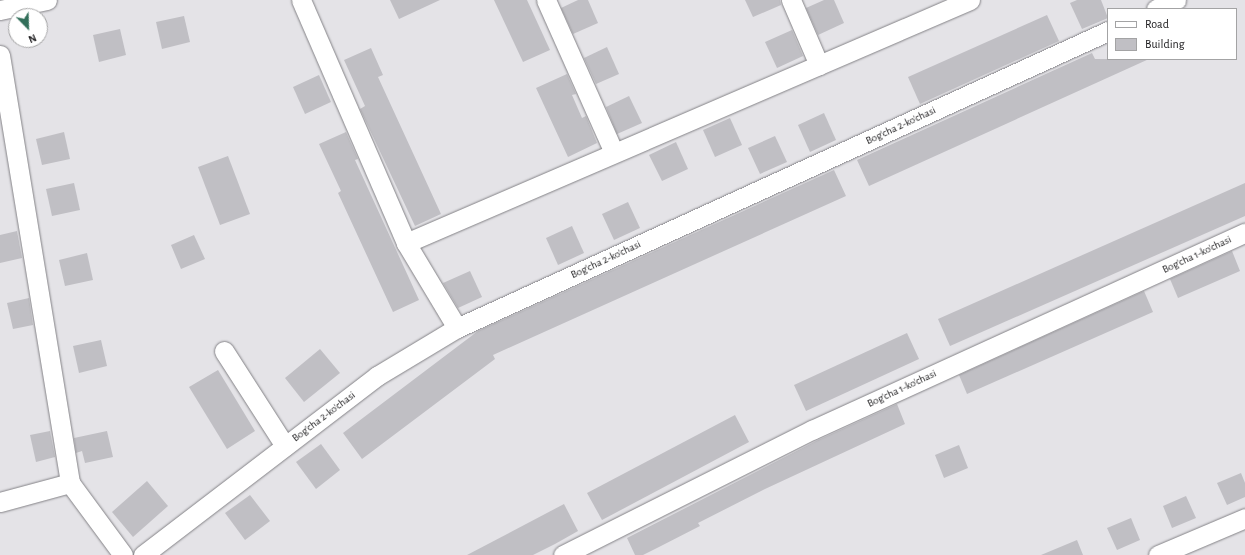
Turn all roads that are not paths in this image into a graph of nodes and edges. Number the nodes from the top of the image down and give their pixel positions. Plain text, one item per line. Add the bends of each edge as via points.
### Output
1 (47, 0) edge
2 (301, 0) edge
3 (546, 0) edge
4 (791, 0) edge
5 (970, 0) edge
6 (1176, 0) edge
7 (1158, 8) edge
8 (0, 10) edge
9 (1107, 31) edge
10 (0, 56) edge
11 (820, 64) junction
12 (614, 153) junction
13 (1245, 232) edge
14 (406, 244) junction
15 (457, 328) junction
16 (224, 351) dead end
17 (286, 446) junction
18 (70, 483) junction
19 (0, 502) edge
20 (1245, 518) edge
21 (123, 555) edge
22 (142, 555) edge
23 (563, 555) edge
24 (1158, 555) edge

1 - 8 street
2 - 14 street
3 - 12 street
4 - 11 street
5 - 11 street
6 - 7 street
9 - 15 street, Bog'cha 2-ko'chasi
10 - 18 street
11 - 12 street
12 - 14 street
13 - 23 street, Bog'cha 1-ko'chasi via 812,430
14 - 15 street
15 - 17 street, Bog'cha 2-ko'chasi via 377,376
16 - 17 street
17 - 22 street, Bog'cha 2-ko'chasi
18 - 19 street
18 - 21 street
20 - 24 street

